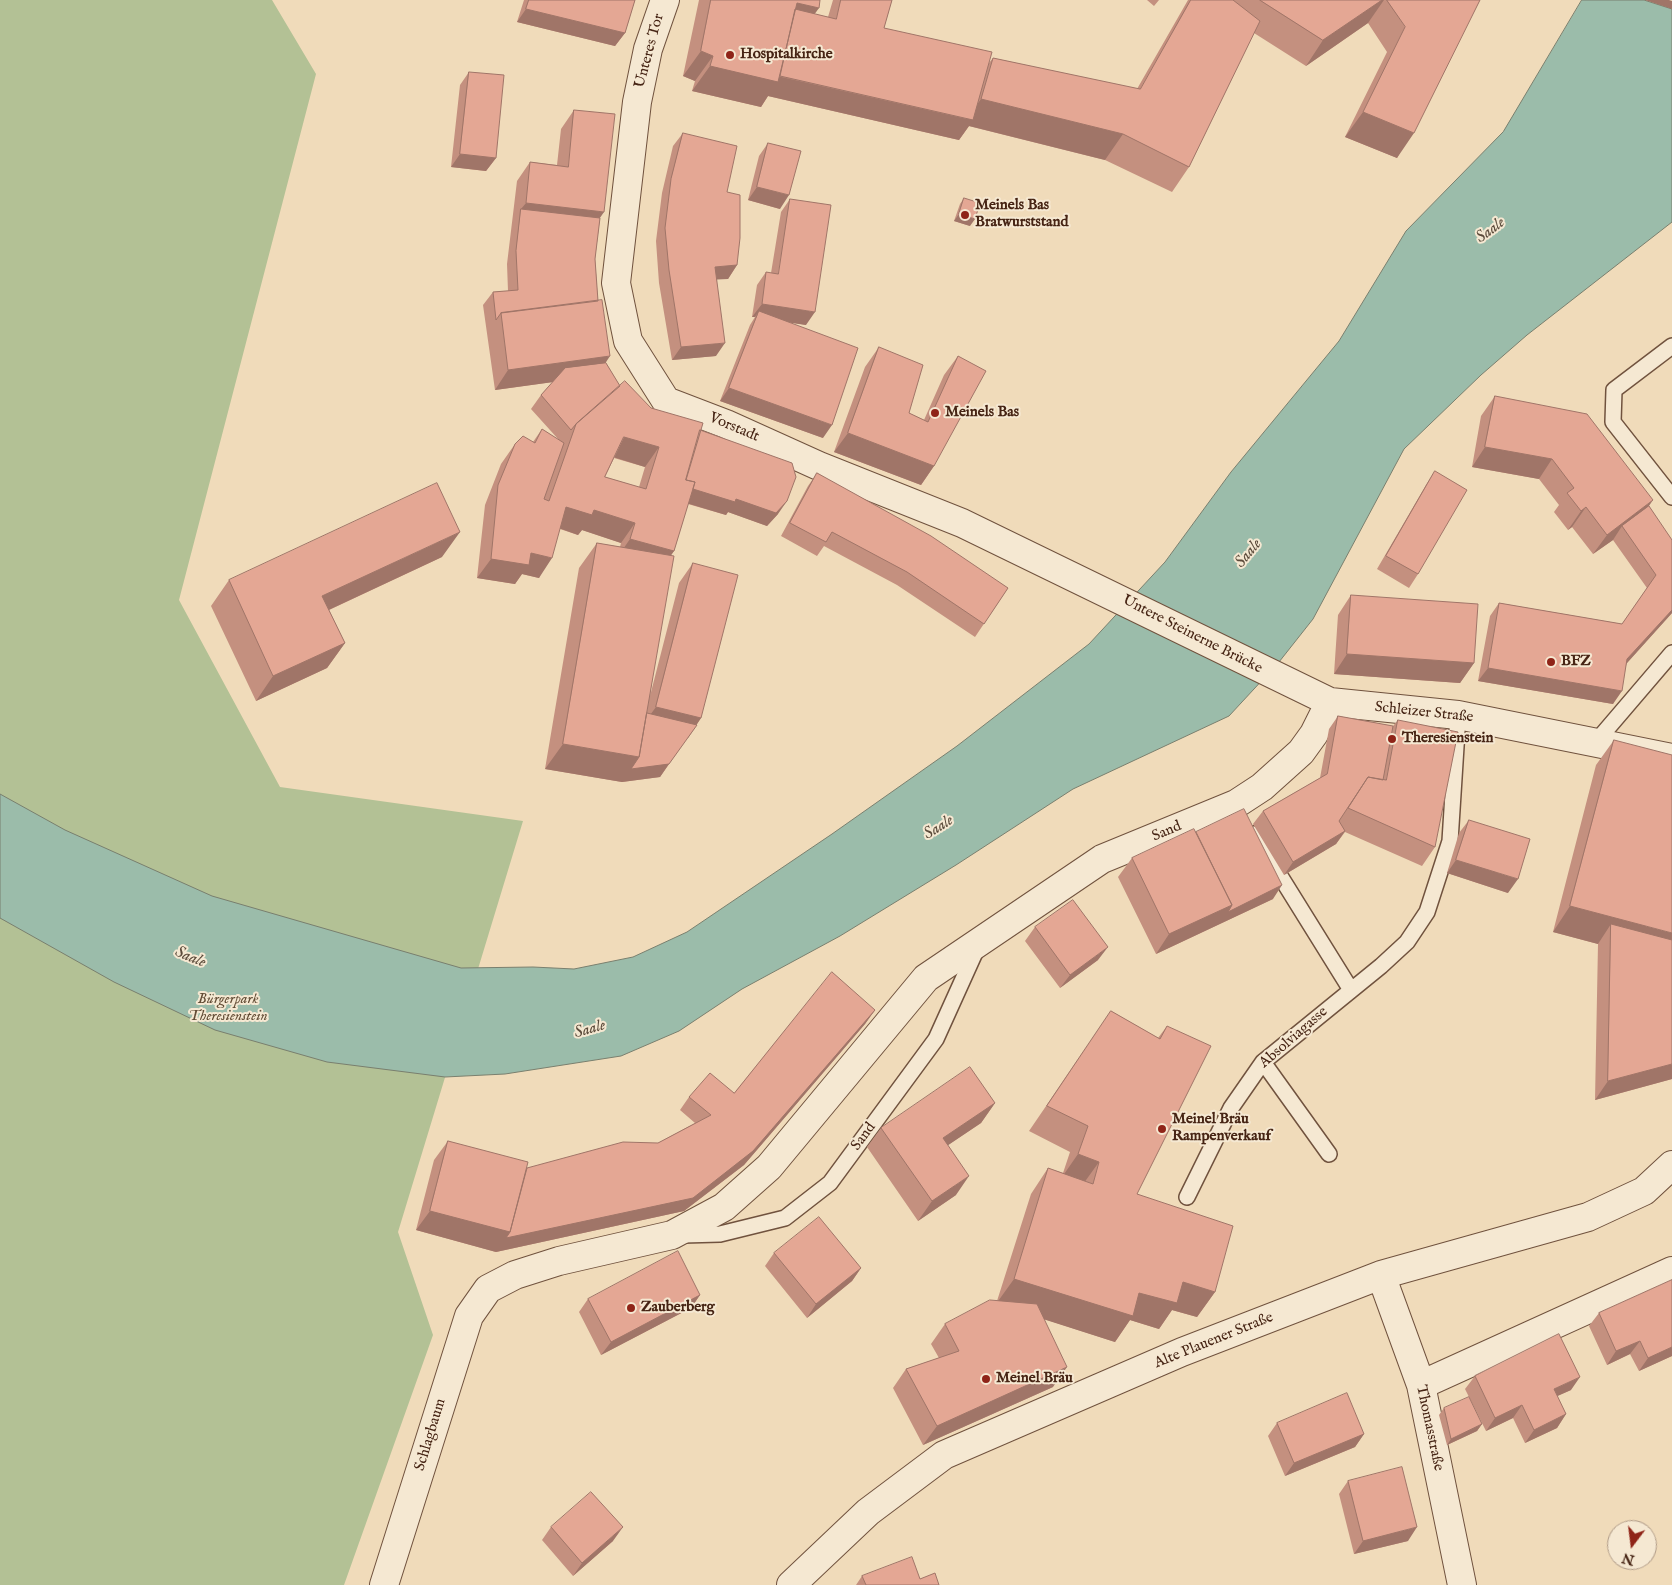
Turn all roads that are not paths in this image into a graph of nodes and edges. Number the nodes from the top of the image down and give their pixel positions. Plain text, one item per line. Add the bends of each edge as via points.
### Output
1 (665, 0) edge
2 (637, 102) joint
3 (1672, 346) edge
4 (1672, 497) edge
5 (1089, 583) joint
6 (1672, 653) edge
7 (1296, 687) joint
8 (1330, 702) junction
9 (1458, 715) junction
10 (1594, 742) junction
11 (1672, 758) edge
12 (1236, 804) junction
13 (981, 940) junction
14 (1351, 990) junction
15 (1263, 1062) junction
16 (1329, 1154) dead end
17 (1672, 1165) edge
18 (1187, 1197) dead end
19 (672, 1236) junction
20 (1672, 1271) edge
21 (1381, 1274) junction
22 (488, 1289) joint
23 (1421, 1384) junction
24 (384, 1585) edge
25 (791, 1585) edge
26 (1462, 1585) edge

1 - 2 street, Unteres Tor via 648,49
2 - 5 street, Vorstadt via 616,283 628,341 666,401 962,523
3 - 4 lane via 1614,390 1613,422
5 - 7 street, Untere Steinerne Brücke
6 - 10 lane
7 - 8 street, Schleizer Straße
8 - 9 street, Schleizer Straße
8 - 12 street, Sand via 1301,752 1262,787
9 - 10 street, Schleizer Straße
9 - 14 lane, Absolviagasse via 1450,841 1427,912 1407,942
10 - 11 street, Schleizer Straße
12 - 13 street, Sand via 1102,859
12 - 14 lane
13 - 19 street, Sand via 926,978 769,1167 724,1207
13 - 19 lane, Sand via 936,1039 830,1183 785,1218 720,1234
14 - 15 lane, Absolviagasse
15 - 16 lane
15 - 18 lane, Absolviagasse via 1231,1108
17 - 21 street, Alte Plauener Straße via 1644,1191 1588,1217
19 - 22 street, Sand via 559,1261 515,1275
20 - 23 street
21 - 23 street, Thomasstraße
21 - 25 street, Alte Plauener Straße via 1182,1352 944,1455 868,1512
22 - 24 street, Schlagbaum via 470,1316
23 - 26 street, Thomasstraße

